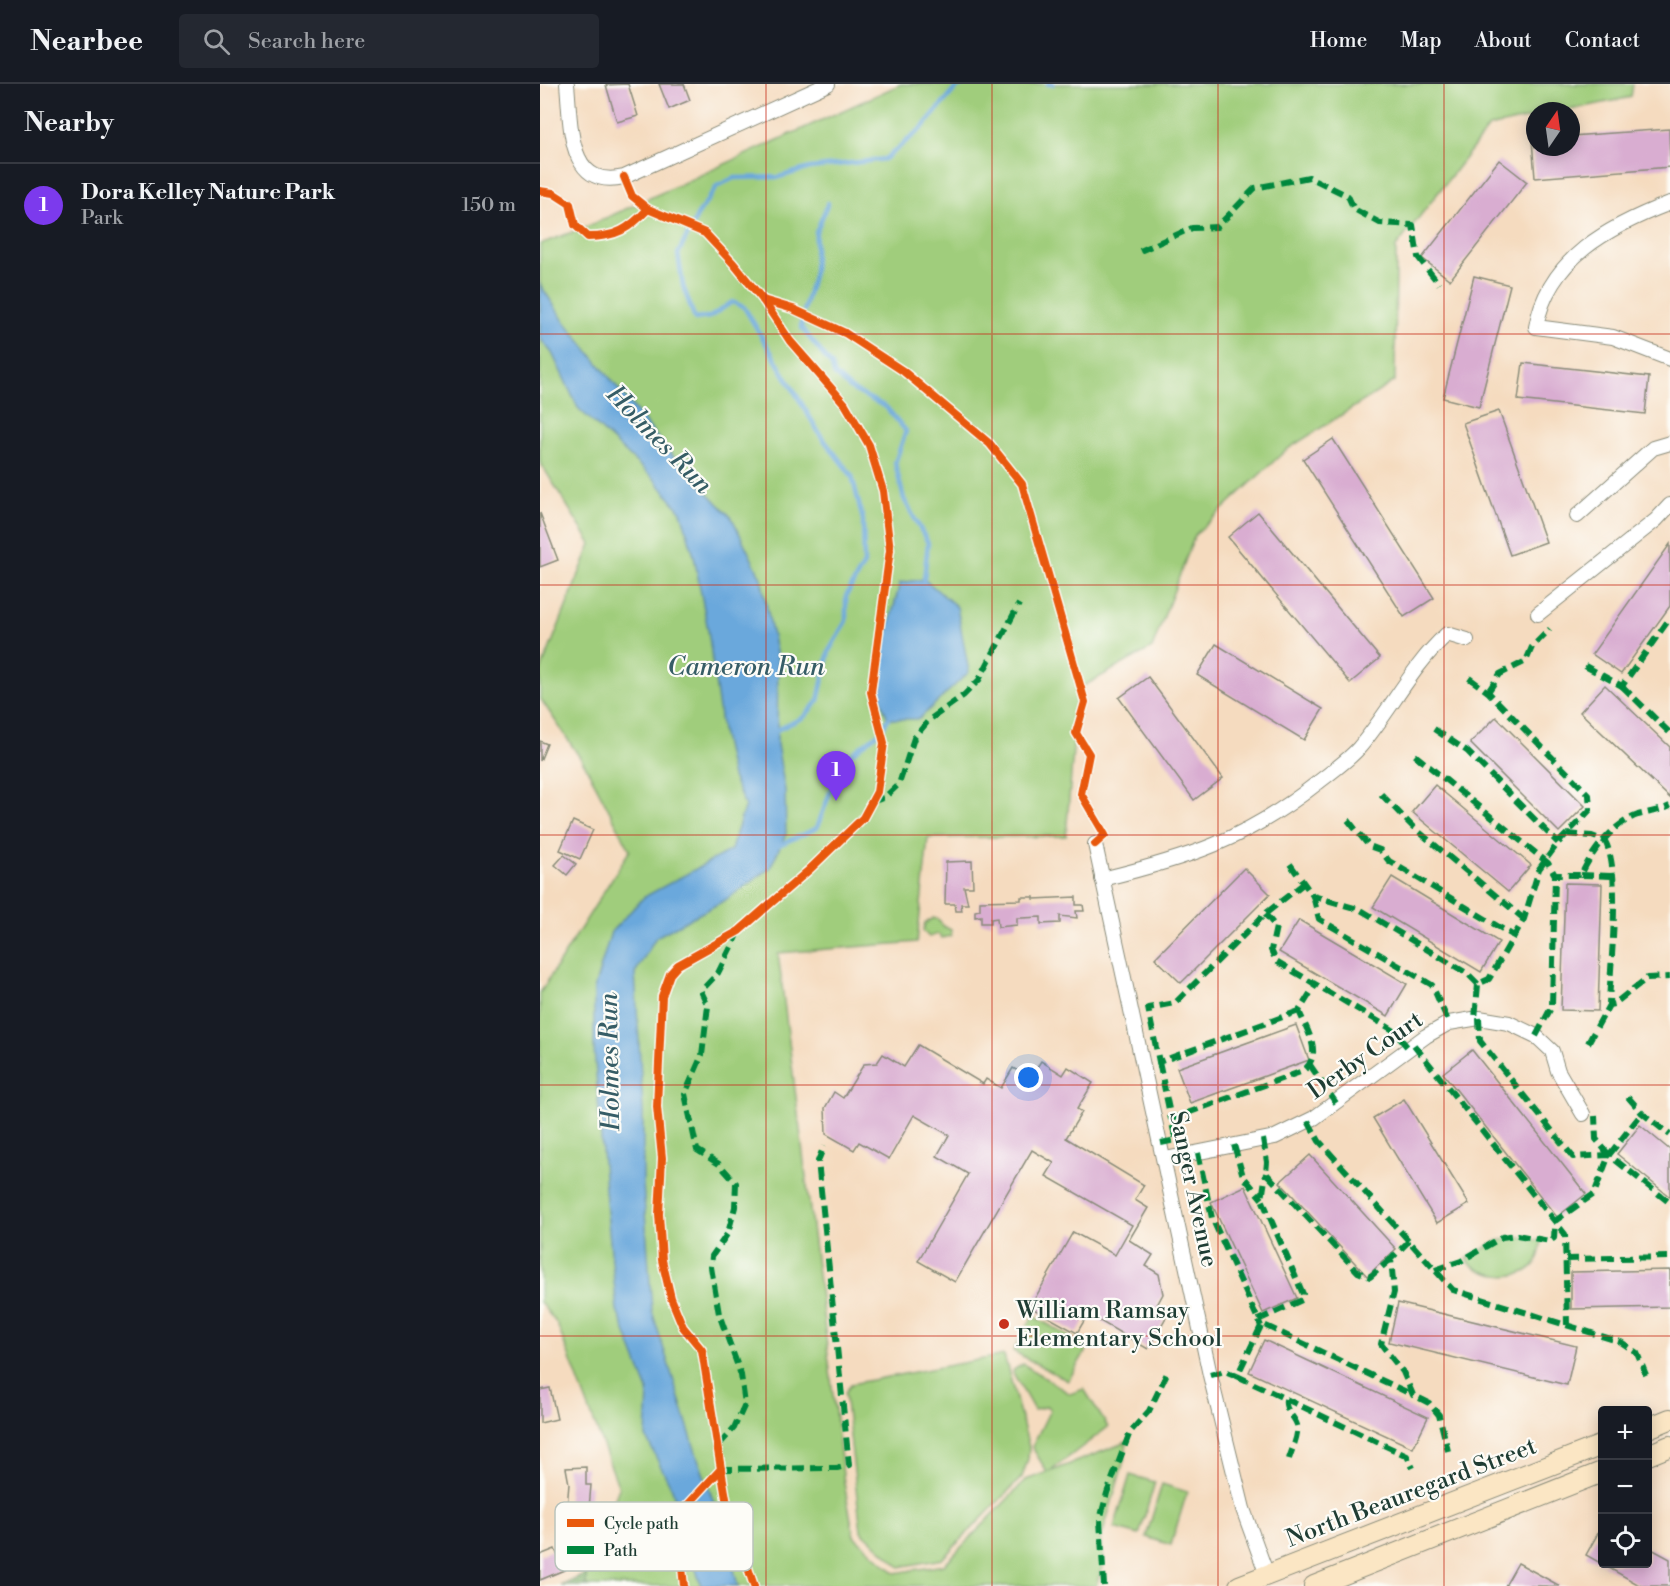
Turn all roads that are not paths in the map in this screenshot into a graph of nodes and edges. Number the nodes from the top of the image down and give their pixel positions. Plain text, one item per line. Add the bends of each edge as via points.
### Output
1 (567, 84) edge
2 (828, 84) edge
3 (1670, 202) edge
4 (1670, 359) edge
5 (1670, 443) edge
6 (1670, 506) edge
7 (1577, 516) dead end
8 (1538, 614) dead end
9 (1467, 640) dead end
10 (1095, 844) dead end
11 (1102, 879) junction
12 (1582, 1114) dead end
13 (1165, 1159) junction
14 (1670, 1419) edge
15 (1652, 1426) edge
16 (1670, 1446) edge
17 (1598, 1447) edge
18 (1652, 1453) edge
19 (1598, 1475) edge
20 (1267, 1575) junction
21 (1239, 1586) edge
22 (1314, 1586) edge

1 - 2 street via 580,164 587,172 608,180 624,177
3 - 4 street via 1619,224 1559,271 1540,306 1536,327 1613,337
5 - 7 street via 1653,448
6 - 8 street
9 - 11 street via 1447,634 1427,652 1358,749 1281,809 1220,845
10 - 11 street, Sanger Avenue
11 - 13 street, Sanger Avenue
12 - 13 street, Derby Court via 1558,1071 1552,1051 1536,1036 1509,1023 1479,1018 1449,1023 1426,1036 1314,1118 1275,1137
13 - 20 street, Sanger Avenue via 1228,1451
14 - 15 main road
16 - 18 main road
17 - 20 main road, North Beauregard Street
19 - 22 main road
20 - 21 main road, North Beauregard Street

